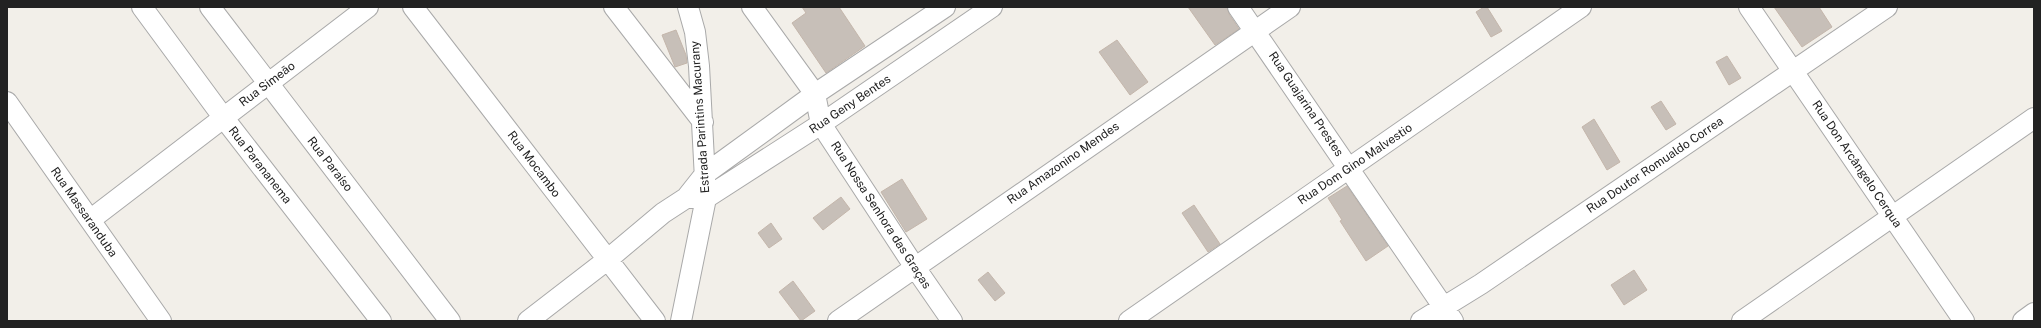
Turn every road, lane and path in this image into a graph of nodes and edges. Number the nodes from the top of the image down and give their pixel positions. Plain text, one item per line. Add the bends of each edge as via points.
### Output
1 (142, 7) edge
2 (210, 7) edge
3 (368, 7) edge
4 (413, 7) edge
5 (614, 7) edge
6 (688, 7) edge
7 (752, 7) edge
8 (945, 7) edge
9 (992, 7) edge
10 (1238, 7) edge
11 (1290, 7) edge
12 (1581, 7) edge
13 (1749, 7) edge
14 (1888, 7) edge
15 (1255, 30) junction
16 (1793, 71) junction
17 (268, 84) junction
18 (815, 94) junction
19 (7, 102) edge
20 (223, 117) junction
21 (2034, 118) edge
22 (703, 122) junction
23 (13, 123) edge
24 (821, 124) junction
25 (1349, 167) junction
26 (705, 174) junction
27 (686, 198) junction
28 (706, 198) junction
29 (1893, 216) junction
30 (90, 220) junction
31 (607, 260) junction
32 (914, 266) junction
33 (2034, 313) edge
34 (1448, 314) edge
35 (161, 321) edge
36 (381, 321) edge
37 (450, 321) edge
38 (528, 321) edge
39 (655, 321) edge
40 (681, 321) edge
41 (838, 321) edge
42 (952, 321) edge
43 (1129, 321) edge
44 (1421, 321) edge
45 (1742, 321) edge
46 (1964, 321) edge
47 (2023, 321) edge

1 - 20 street, Rua Parananema
2 - 17 street, Rua Paraíso
3 - 17 street, Rua Simeão
4 - 31 street, Rua Mocambo
5 - 22 street
6 - 22 street, Estrada Parintins Macurany via 695,32
7 - 18 street, Rua Nossa Senhora das Graças
8 - 18 street
9 - 24 street, Rua Geny Bentes
10 - 15 street, Rua Guajarina Prestes
11 - 15 street, Rua Amazonino Mendes
12 - 25 street, Rua Dom Gino Malvestio via 1422,120
13 - 16 street, Rua Don Arcângelo Cerqua
14 - 16 street, Rua Doutor Romualdo Correa
15 - 25 street, Rua Guajarina Prestes
15 - 32 street, Rua Amazonino Mendes
16 - 29 street, Rua Don Arcângelo Cerqua
16 - 34 street, Rua Doutor Romualdo Correa
17 - 20 street, Rua Simeão
17 - 37 street, Rua Paraíso
18 - 24 street, Rua Nossa Senhora das Graças
18 - 26 street
19 - 23 street, Rua Massaranduba
20 - 30 street, Rua Simeão
20 - 36 street, Rua Parananema
21 - 29 street
22 - 26 street, Estrada Parintins Macurany
23 - 30 street, Rua Massaranduba
24 - 28 street, Rua Geny Bentes
24 - 32 street, Rua Nossa Senhora das Graças
25 - 34 street, Rua Guajarina Prestes
25 - 43 street, Rua Dom Gino Malvestio
26 - 27 street
26 - 28 street, Estrada Parintins Macurany
27 - 28 street
27 - 31 street via 663,213
28 - 40 street, Estrada Parintins Macurany
29 - 45 street
29 - 46 street, Rua Don Arcângelo Cerqua
30 - 35 street, Rua Massaranduba
31 - 38 street
31 - 39 street, Rua Mocambo
32 - 41 street, Rua Amazonino Mendes
32 - 42 street, Rua Nossa Senhora das Graças
33 - 47 street
34 - 44 street, Rua Doutor Romualdo Correa

